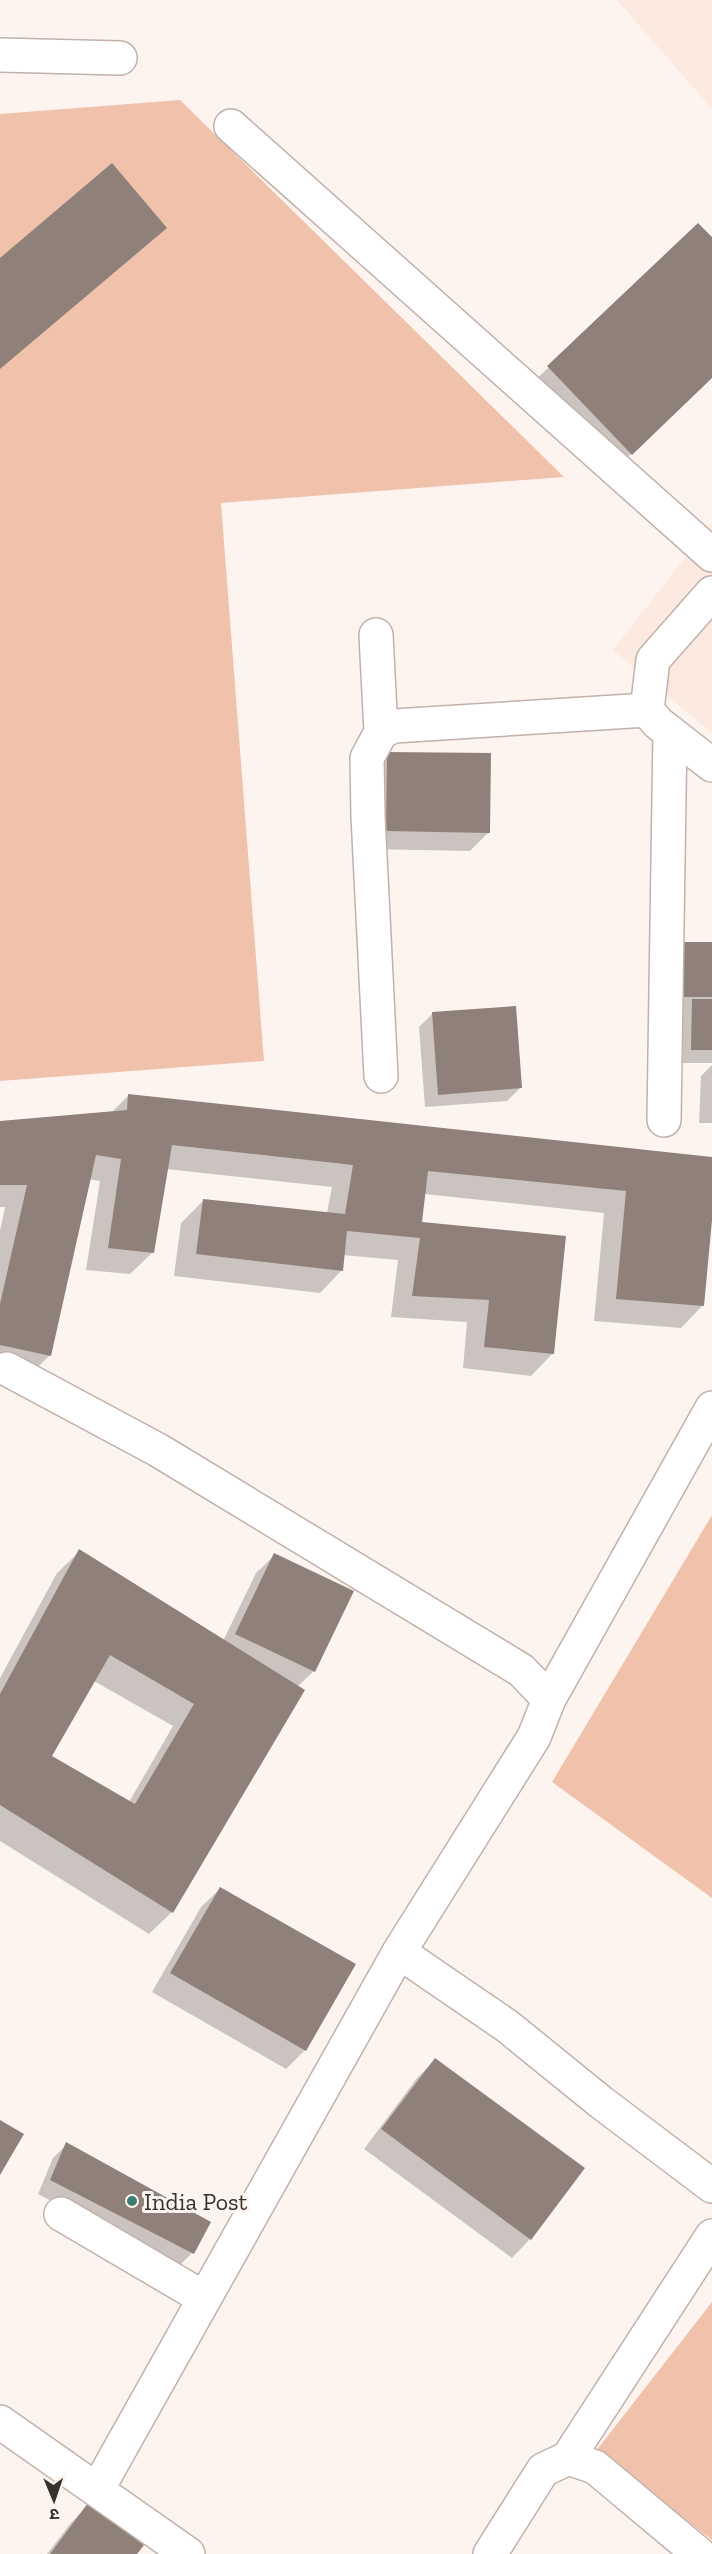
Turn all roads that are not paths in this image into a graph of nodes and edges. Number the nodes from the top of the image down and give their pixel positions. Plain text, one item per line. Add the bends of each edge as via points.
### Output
1 (0, 55) edge
2 (120, 58) dead end
3 (231, 126) dead end
4 (712, 555) edge
5 (712, 593) edge
6 (376, 635) dead end
7 (659, 721) junction
8 (381, 732) junction
9 (712, 765) edge
10 (381, 1076) dead end
11 (664, 1120) dead end
12 (8, 1369) dead end
13 (712, 1408) edge
14 (549, 1699) junction
15 (399, 1952) junction
16 (712, 2186) edge
17 (61, 2214) dead end
18 (712, 2236) edge
19 (204, 2298) junction
20 (0, 2422) edge
21 (568, 2458) junction
22 (97, 2490) junction
23 (188, 2554) edge
24 (490, 2554) edge
25 (699, 2554) edge

1 - 2 street
3 - 4 street
5 - 7 street via 653,660
6 - 8 street
7 - 8 street via 394,726
7 - 9 street
7 - 11 street
8 - 10 street via 367,758
12 - 14 street via 158,1449 521,1670
13 - 14 street
14 - 15 street via 534,1737
15 - 16 street via 507,2026
15 - 19 street
17 - 19 street
18 - 21 street
19 - 22 street
20 - 22 street
21 - 24 street via 543,2470
21 - 25 street via 596,2467
22 - 23 street

